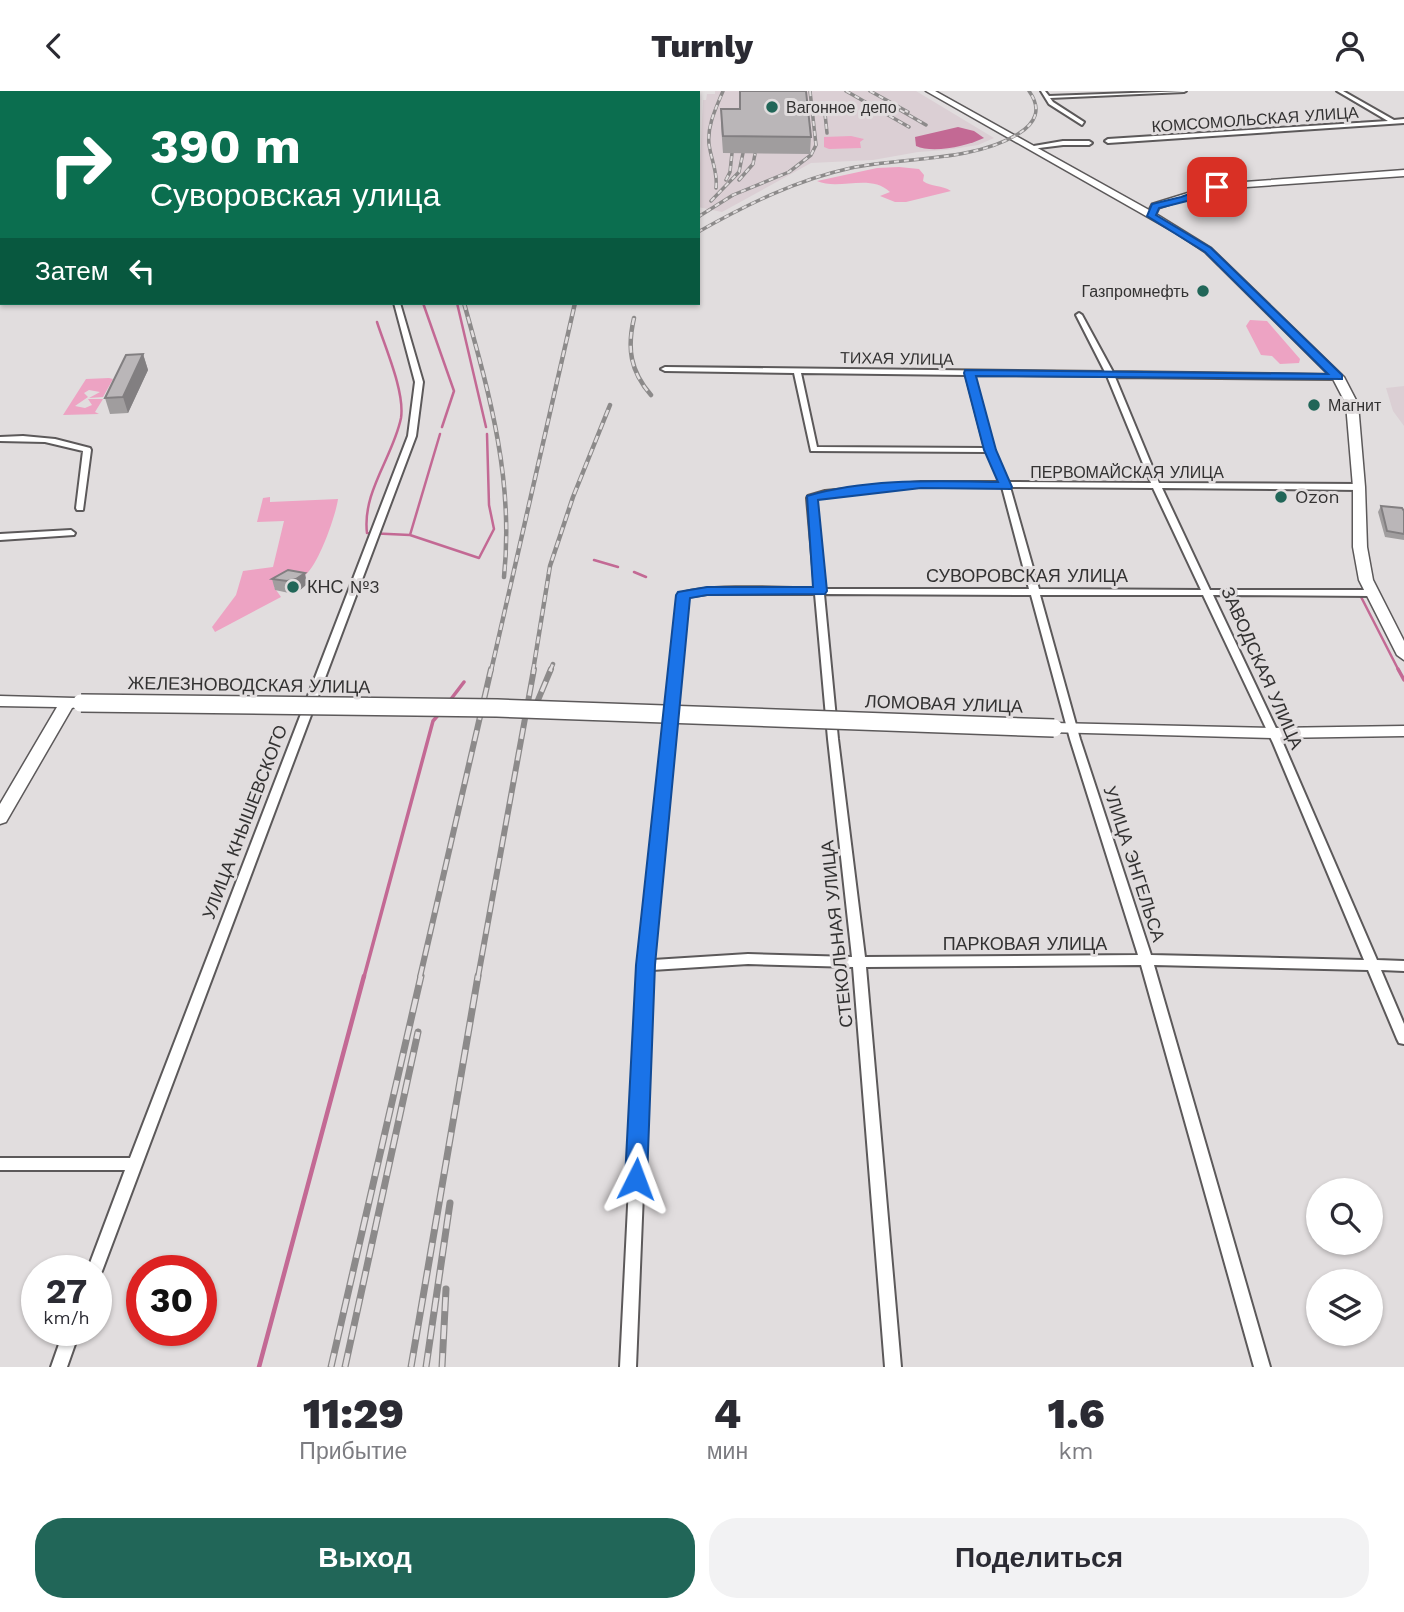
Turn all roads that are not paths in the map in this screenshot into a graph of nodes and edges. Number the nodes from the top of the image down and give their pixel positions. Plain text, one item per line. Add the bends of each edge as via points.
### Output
1 (930, 91) edge
2 (1043, 91) edge
3 (1184, 91) edge
4 (1339, 91) edge
5 (1152, 92) edge
6 (1050, 97) junction
7 (1404, 121) edge
8 (1394, 122) junction
9 (1082, 123) dead end
10 (1108, 141) dead end
11 (1089, 143) dead end
12 (1031, 147) junction
13 (1404, 173) edge
14 (1112, 194) junction
15 (1140, 200) junction
16 (1128, 203) junction
17 (1164, 203) junction
18 (1151, 216) junction
19 (398, 305) edge
20 (1079, 315) dead end
21 (665, 369) dead end
22 (797, 370) junction
23 (969, 373) junction
24 (1110, 375) junction
25 (1338, 377) junction
26 (0, 439) edge
27 (990, 450) junction
28 (1156, 485) junction
29 (1006, 487) junction
30 (1359, 487) junction
31 (811, 498) joint
32 (80, 507) dead end
33 (71, 533) dead end
34 (0, 537) edge
35 (820, 591) junction
36 (1036, 592) junction
37 (1209, 592) junction
38 (1371, 593) junction
39 (1400, 643) edge
40 (1404, 655) edge
41 (0, 701) edge
42 (74, 703) junction
43 (498, 708) joint
44 (1073, 729) junction
45 (1273, 733) junction
46 (1399, 734) edge
47 (0, 818) edge
48 (1146, 960) junction
49 (859, 962) junction
50 (646, 965) junction
51 (1372, 965) junction
52 (1404, 966) edge
53 (1404, 1039) edge
54 (0, 1164) edge
55 (134, 1164) junction
56 (100, 1255) edge
57 (66, 1346) edge
58 (59, 1367) edge
59 (628, 1367) edge
60 (893, 1367) edge
61 (1262, 1367) edge

1 - 12 street
2 - 6 street
3 - 5 street
4 - 8 street
5 - 6 street
6 - 9 street via 1051,103
7 - 8 street, КОМСОМОЛЬСКАЯ УЛИЦА
8 - 10 street, КОМСОМОЛЬСКАЯ УЛИЦА
11 - 12 street
12 - 14 street
13 - 17 street via 1217,187
14 - 15 street
14 - 16 street
15 - 16 street
15 - 17 street
16 - 18 street
17 - 18 street via 1155,206
18 - 25 street via 1208,250
19 - 55 street, УЛИЦА КНЫШЕВСКОГО via 419,382 412,436
20 - 24 street, ЗАВОДСКАЯ УЛИЦА
21 - 22 street, ТИХАЯ УЛИЦА
22 - 23 street, ТИХАЯ УЛИЦА
22 - 27 street via 814,449
23 - 24 street, ТИХАЯ УЛИЦА
23 - 27 street, УЛИЦА ЭНГЕЛЬСА
24 - 25 street, ТИХАЯ УЛИЦА
24 - 28 street, ЗАВОДСКАЯ УЛИЦА
25 - 30 street via 1352,404
26 - 32 street via 61,440 87,450
27 - 29 street, УЛИЦА ЭНГЕЛЬСА
28 - 29 street, ПЕРВОМАЙСКАЯ УЛИЦА
28 - 30 street, ПЕРВОМАЙСКАЯ УЛИЦА
28 - 37 street, ЗАВОДСКАЯ УЛИЦА
29 - 31 street, ПЕРВОМАЙСКАЯ УЛИЦА via 921,484
29 - 36 street, УЛИЦА ЭНГЕЛЬСА
30 - 38 street via 1360,547
31 - 35 street, СТЕКОЛЬНАЯ УЛИЦА
33 - 34 street
35 - 36 street, СУВОРОВСКАЯ УЛИЦА
35 - 49 street, СТЕКОЛЬНАЯ УЛИЦА
35 - 50 street, СУВОРОВСКАЯ УЛИЦА via 683,595
36 - 37 street, СУВОРОВСКАЯ УЛИЦА
36 - 44 street, УЛИЦА ЭНГЕЛЬСА
37 - 38 street, СУВОРОВСКАЯ УЛИЦА
37 - 45 street, ЗАВОДСКАЯ УЛИЦА
38 - 39 street
39 - 40 street
41 - 42 street, ЖЕЛЕЗНОВОДСКАЯ УЛИЦА
42 - 43 street, ЖЕЛЕЗНОВОДСКАЯ УЛИЦА, bridge
42 - 47 street
43 - 44 street, ЛОМОВАЯ УЛИЦА, bridge
44 - 45 street, ЛОМОВАЯ УЛИЦА
44 - 48 street, УЛИЦА ЭНГЕЛЬСА
45 - 46 street, ЛОМОВАЯ УЛИЦА
45 - 51 street, ЗАВОДСКАЯ УЛИЦА
48 - 49 street, ПАРКОВАЯ УЛИЦА
48 - 51 street, ПАРКОВАЯ УЛИЦА
48 - 61 street, УЛИЦА ЭНГЕЛЬСА
49 - 50 street, ПАРКОВАЯ УЛИЦА via 748,959
49 - 60 street, СТЕКОЛЬНАЯ УЛИЦА
50 - 59 street
51 - 52 street, ПАРКОВАЯ УЛИЦА
51 - 53 street, ЗАВОДСКАЯ УЛИЦА
54 - 55 street
55 - 56 street, УЛИЦА КНЫШЕВСКОГО
57 - 58 street

